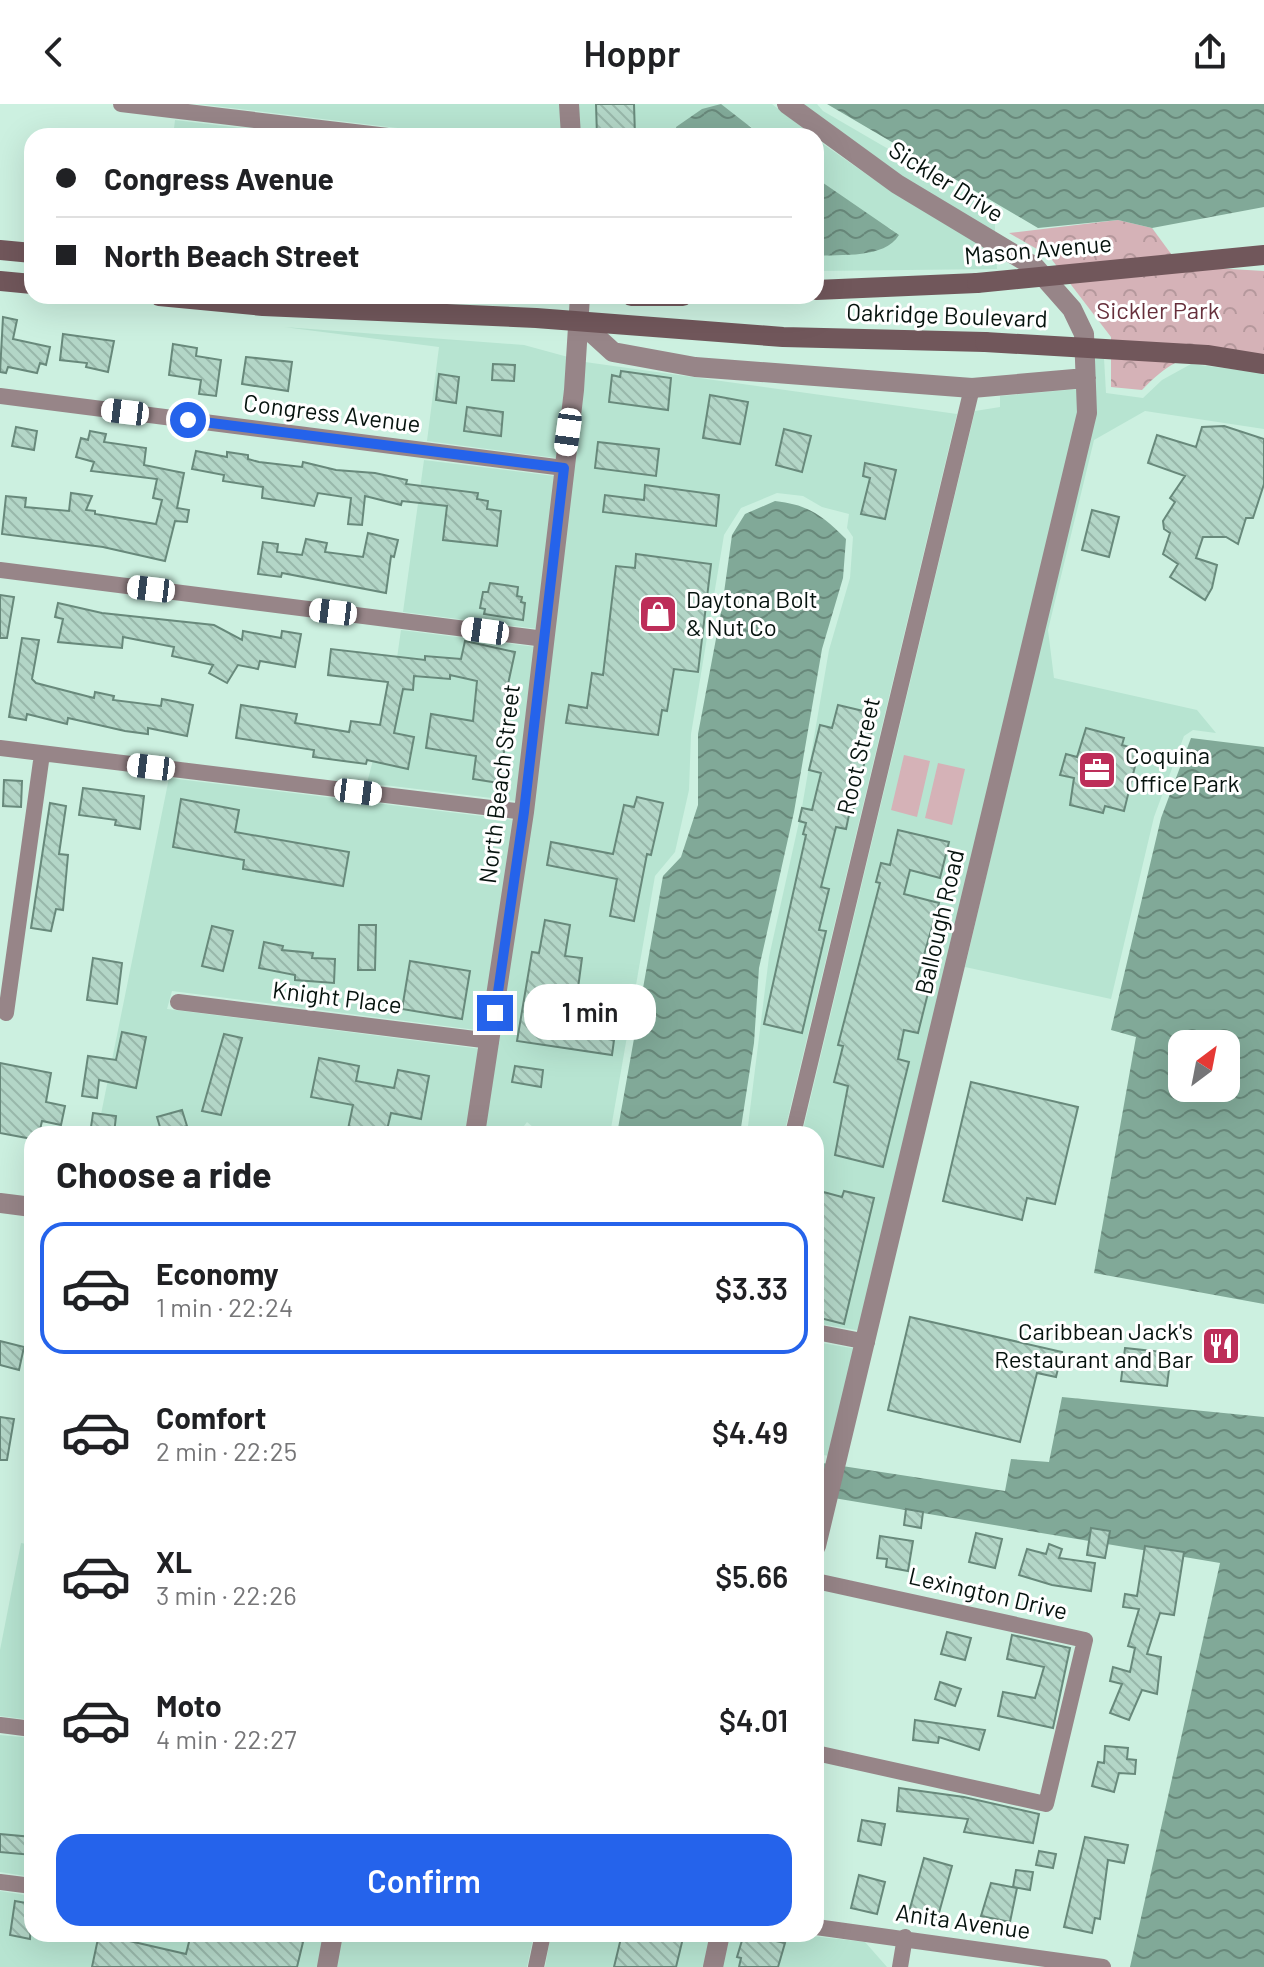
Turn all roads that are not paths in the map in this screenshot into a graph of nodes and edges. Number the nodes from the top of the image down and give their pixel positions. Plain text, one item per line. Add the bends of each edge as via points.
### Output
1 (121, 104) edge
2 (569, 104) edge
3 (787, 104) edge
4 (321, 128) edge
5 (570, 128) edge
6 (820, 128) edge
7 (824, 131) edge
8 (0, 250) edge
9 (24, 252) edge
10 (1264, 255) edge
11 (0, 281) edge
12 (24, 283) edge
13 (824, 290) edge
14 (242, 304) edge
15 (580, 304) edge
16 (1072, 309) joint
17 (579, 321) junction
18 (1264, 364) edge
19 (1086, 378) junction
20 (972, 388) junction
21 (0, 396) edge
22 (564, 468) junction
23 (0, 570) edge
24 (545, 639) junction
25 (0, 748) edge
26 (42, 754) junction
27 (524, 812) junction
28 (178, 1002) dead end
29 (6, 1013) dead end
30 (491, 1041) junction
31 (476, 1126) edge
32 (795, 1126) edge
33 (0, 1203) edge
34 (24, 1206) edge
35 (824, 1334) edge
36 (867, 1342) junction
37 (824, 1514) edge
38 (824, 1583) edge
39 (0, 1725) edge
40 (24, 1728) edge
41 (824, 1755) edge
42 (0, 1882) edge
43 (24, 1885) edge
44 (824, 1928) edge
45 (905, 1937) junction
46 (332, 1942) edge
47 (541, 1942) edge
48 (718, 1942) edge
49 (327, 1967) edge
50 (536, 1967) edge
51 (713, 1967) edge
52 (900, 1967) edge
53 (1104, 1967) edge

1 - 4 street
2 - 5 street
3 - 6 street, Sickler Drive
7 - 16 street, Sickler Drive via 897,184 1035,267
8 - 9 main road
10 - 13 main road, Mason Avenue, bridge via 977,283
11 - 12 main road
14 - 17 main road
15 - 17 street, North Beach Street
16 - 19 street, Ballough Road via 1084,334
17 - 18 main road, Oakridge Boulevard, bridge via 783,337 1207,355
17 - 20 street via 613,352 695,367
17 - 22 street, North Beach Street
19 - 20 street
19 - 36 street, Ballough Road via 1087,413
20 - 32 street, Root Street
21 - 22 street, Congress Avenue
22 - 24 street, North Beach Street
23 - 24 street
24 - 27 street, North Beach Street
25 - 26 street
26 - 27 street
26 - 29 street
27 - 30 street, North Beach Street
28 - 30 street, Knight Place
30 - 31 street, North Beach Street
33 - 34 street
35 - 36 street
36 - 37 street, Ballough Road
38 - 41 street, Lexington Drive via 1085,1640 1046,1804
39 - 40 street
42 - 43 street
44 - 45 street, Anita Avenue
45 - 52 street
45 - 53 street, Anita Avenue
46 - 49 street
47 - 50 street
48 - 51 street

